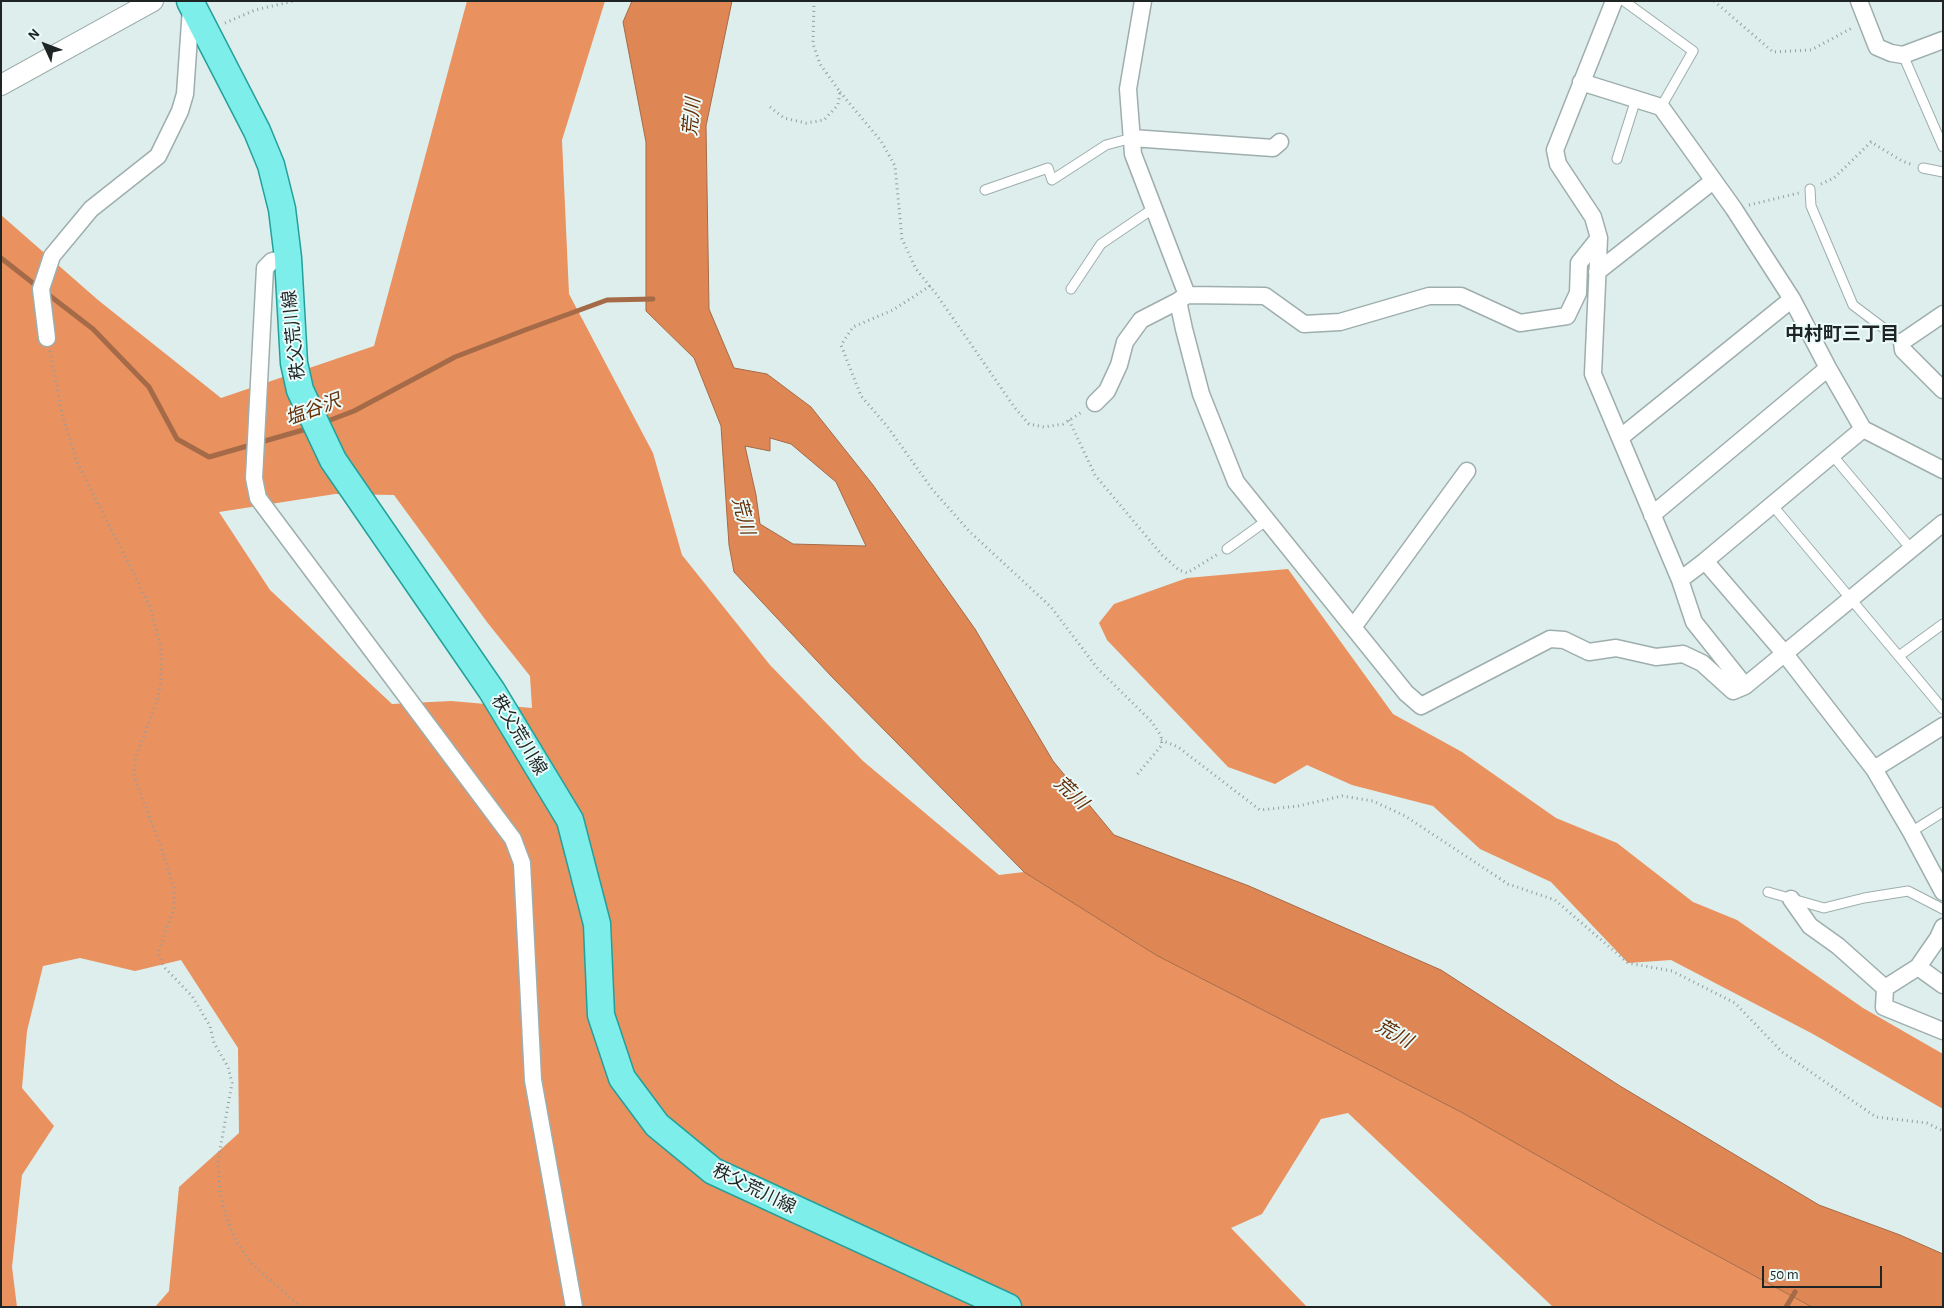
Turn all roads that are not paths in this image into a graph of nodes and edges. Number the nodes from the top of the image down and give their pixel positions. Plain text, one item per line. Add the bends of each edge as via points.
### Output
1 (152, 1) edge
2 (1143, 1) edge
3 (1614, 1) edge
4 (1624, 1) edge
5 (1859, 1) edge
6 (191, 2) edge
7 (1943, 40) edge
8 (1903, 55) junction
9 (1581, 82) junction
10 (1, 85) edge
11 (1636, 99) junction
12 (1662, 106) junction
13 (1132, 138) junction
14 (1280, 142) dead end
15 (1943, 147) edge
16 (1617, 159) dead end
17 (1923, 168) road end
18 (1943, 172) edge
19 (1713, 181) junction
20 (1810, 188) road end
21 (985, 190) dead end
22 (1154, 208) junction
23 (1599, 238) junction
24 (288, 258) junction
25 (1597, 272) junction
26 (1071, 289) dead end
27 (1182, 298) junction
28 (1792, 299) junction
29 (1943, 314) edge
30 (47, 338) road end
31 (1902, 342) junction
32 (1828, 368) junction
33 (1943, 390) edge
34 (1095, 403) road end
35 (1863, 429) junction
36 (1621, 437) junction
37 (1833, 456) junction
38 (1943, 470) edge
39 (1468, 471) dead end
40 (1773, 506) junction
41 (1652, 514) junction
42 (1266, 521) junction
43 (1943, 523) edge
44 (1227, 549) road end
45 (1912, 550) junction
46 (1705, 561) junction
47 (1680, 580) junction
48 (1852, 600) junction
49 (1943, 624) edge
50 (1354, 626) junction
51 (1785, 654) junction
52 (1899, 656) junction
53 (1745, 686) junction
54 (1943, 709) edge
55 (1943, 726) edge
56 (1874, 769) junction
57 (1943, 812) edge
58 (1911, 832) junction
59 (1768, 892) dead end
60 (1943, 892) edge
61 (1791, 899) junction
62 (1943, 909) edge
63 (1941, 934) edge
64 (1918, 967) junction
65 (1943, 986) edge
66 (1885, 988) junction
67 (1943, 1031) edge
68 (574, 1307) edge
69 (1008, 1307) edge

1 - 10 street
2 - 13 street via 1128,89
3 - 9 street
4 - 12 lane via 1694,51
5 - 8 street via 1877,47
6 - 24 main road, 秩父荒川線 via 271,165 282,209
6 - 30 street via 185,94 180,111 158,156 91,209 52,256 41,289
7 - 8 street
8 - 15 lane
9 - 11 street
9 - 23 street via 1555,150 1558,164 1593,217
11 - 12 street
11 - 16 lane
12 - 19 street
13 - 14 street via 1273,148
13 - 21 lane via 1106,146 1052,180 1048,168
13 - 22 street via 1133,154
17 - 18 lane
19 - 25 street
19 - 28 street
20 - 31 lane via 1811,206 1853,305
22 - 26 lane via 1101,244
22 - 27 street
23 - 25 street
23 - 27 street via 1580,263 1578,293 1567,316 1520,323 1461,296 1429,296 1340,322 1304,324 1264,296
24 - 68 street via 272,261 265,268 254,478 258,498 513,839 522,863 533,1080
24 - 69 main road, 秩父荒川線 via 294,363 300,390 333,460 492,691 570,820 597,924 601,1015 622,1078 657,1126 713,1171
25 - 36 street via 1594,374
27 - 34 street via 1141,320 1125,342 1119,366 1107,391
27 - 42 street via 1201,394 1236,482
28 - 32 street
28 - 36 street
29 - 31 street
31 - 33 street via 1903,350
32 - 35 street
32 - 41 street
35 - 37 street
35 - 38 street
36 - 41 street
37 - 40 street
37 - 45 lane
39 - 50 street
40 - 46 street
40 - 48 lane
41 - 47 street
42 - 44 lane
42 - 50 street
43 - 45 street
45 - 48 street
46 - 47 street
46 - 51 street
47 - 53 street via 1694,622
48 - 51 street
48 - 52 lane
49 - 52 lane
50 - 53 street via 1406,693 1421,706 1550,639 1564,640 1590,652 1616,648 1656,657 1683,654 1702,663 1733,691
51 - 53 street
51 - 56 street
52 - 54 lane
55 - 56 street
56 - 58 street
57 - 58 lane
58 - 60 street
59 - 61 lane
61 - 62 lane via 1824,908 1908,891
61 - 66 street via 1810,926
63 - 64 street
64 - 65 street
64 - 66 street
66 - 67 street via 1884,1007

